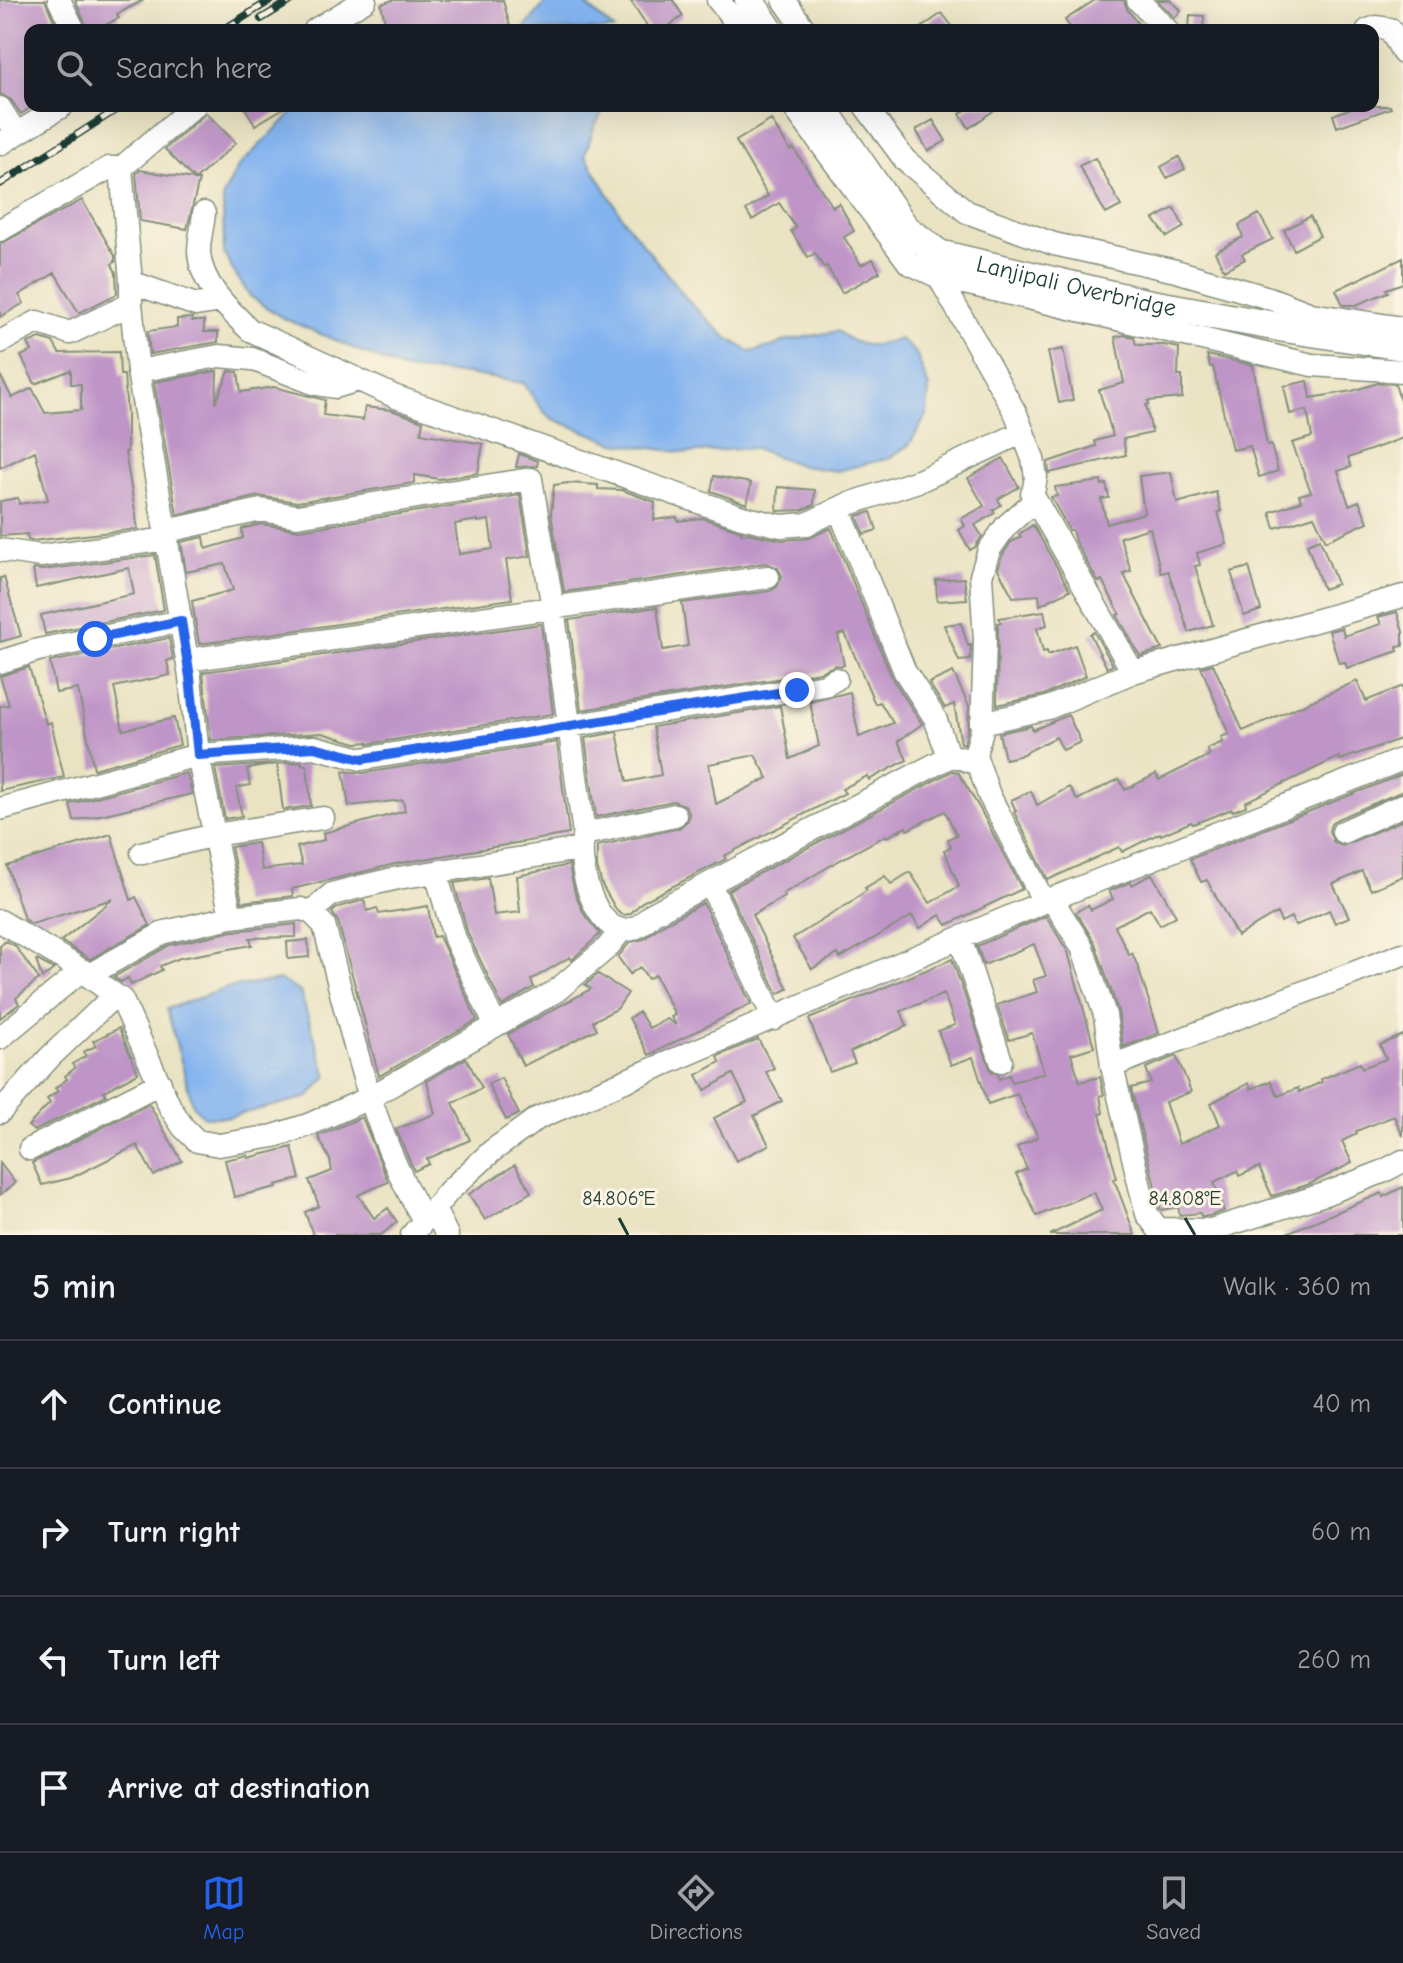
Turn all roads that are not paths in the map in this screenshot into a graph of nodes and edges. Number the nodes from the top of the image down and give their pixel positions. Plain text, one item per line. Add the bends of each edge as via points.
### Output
1 (59, 0) edge
2 (365, 0) edge
3 (718, 0) edge
4 (749, 0) edge
5 (784, 0) edge
6 (1138, 0) edge
7 (71, 24) edge
8 (325, 24) edge
9 (737, 24) edge
10 (765, 24) edge
11 (801, 24) edge
12 (1161, 24) edge
13 (1379, 27) edge
14 (1403, 53) edge
15 (0, 108) edge
16 (52, 112) edge
17 (187, 112) edge
18 (797, 112) edge
19 (825, 112) edge
20 (869, 112) edge
21 (8, 138) edge
22 (121, 168) junction
23 (204, 213) dead end
24 (0, 230) edge
25 (939, 277) junction
26 (131, 293) junction
27 (222, 301) junction
28 (1403, 328) edge
29 (0, 342) edge
30 (1403, 346) edge
31 (138, 371) junction
32 (1403, 371) edge
33 (359, 380) junction
34 (1023, 432) junction
35 (1032, 494) junction
36 (839, 509) junction
37 (168, 535) junction
38 (0, 550) edge
39 (768, 577) dead end
40 (1403, 596) edge
41 (553, 608) junction
42 (181, 621) junction
43 (187, 660) junction
44 (0, 662) edge
45 (1133, 672) junction
46 (836, 679) dead end
47 (981, 723) junction
48 (570, 726) junction
49 (198, 755) junction
50 (949, 757) junction
51 (1403, 759) edge
52 (977, 764) junction
53 (1403, 805) edge
54 (0, 809) edge
55 (675, 815) dead end
56 (323, 818) dead end
57 (1343, 832) dead end
58 (214, 835) junction
59 (582, 842) junction
60 (142, 853) dead end
61 (436, 873) junction
62 (710, 884) junction
63 (1048, 900) junction
64 (311, 912) junction
65 (231, 917) junction
66 (0, 921) edge
67 (620, 932) junction
68 (960, 938) junction
69 (1403, 954) edge
70 (85, 973) junction
71 (115, 995) junction
72 (774, 1019) junction
73 (495, 1025) junction
74 (0, 1038) edge
75 (1001, 1061) dead end
76 (1112, 1066) junction
77 (160, 1083) junction
78 (369, 1098) junction
79 (0, 1112) edge
80 (30, 1149) dead end
81 (1403, 1161) edge
82 (423, 1221) edge
83 (1156, 1232) edge
84 (447, 1235) edge

1 - 7 street
2 - 8 street
3 - 9 street
4 - 10 main road
5 - 11 street
6 - 12 street
13 - 14 street via 1390,29
15 - 21 street
16 - 21 street
17 - 22 street
18 - 25 street via 909,263
19 - 30 main road, Lanjipali Overbridge via 905,228 939,254 1146,303
20 - 28 street via 905,160 967,212 1054,244 1176,271 1311,314
22 - 24 street via 109,168
22 - 26 street
23 - 27 street via 199,252 205,278
25 - 32 street via 1312,365
25 - 34 street
26 - 27 street via 196,305
26 - 29 street via 70,333 37,322
26 - 31 street
27 - 33 street via 250,330
31 - 33 street via 219,356 252,359 326,386
31 - 37 street
33 - 36 street via 742,517 781,526 807,524
34 - 35 street via 1036,477
34 - 36 street via 921,480
35 - 45 street
35 - 47 street via 1031,504 989,550 981,576
36 - 50 street via 905,672 935,718
37 - 38 street via 41,556
37 - 41 street via 261,510 297,516 531,479
37 - 42 street
39 - 41 street
40 - 45 street
41 - 43 street
41 - 48 street
42 - 43 street
42 - 44 street
43 - 49 street
45 - 47 street via 1048,708
46 - 48 street
47 - 52 street
48 - 49 street via 362,759 314,747
48 - 59 street
49 - 54 street
49 - 58 street
50 - 52 street
50 - 62 street
51 - 63 street
52 - 63 street
53 - 57 street
55 - 59 street
56 - 58 street
58 - 60 street
58 - 65 street
59 - 61 street
59 - 67 street via 585,878 594,901 608,925
61 - 64 street via 332,894
61 - 73 street via 455,939
62 - 67 street
62 - 72 street
63 - 68 street
63 - 76 street via 1082,947 1105,1015
64 - 65 street via 272,910
64 - 78 street via 324,925
65 - 70 street via 165,932
66 - 70 street
67 - 73 street via 556,991
68 - 72 street
68 - 75 street
69 - 76 street
70 - 71 street
70 - 74 street
71 - 77 street via 131,1017
71 - 79 street
72 - 82 street via 538,1118 492,1151
73 - 78 street
76 - 83 street via 1147,1214
77 - 78 street via 183,1127 197,1141 219,1145 297,1129
77 - 80 street
78 - 82 street
81 - 83 street via 1325,1194 1211,1230
82 - 84 street

